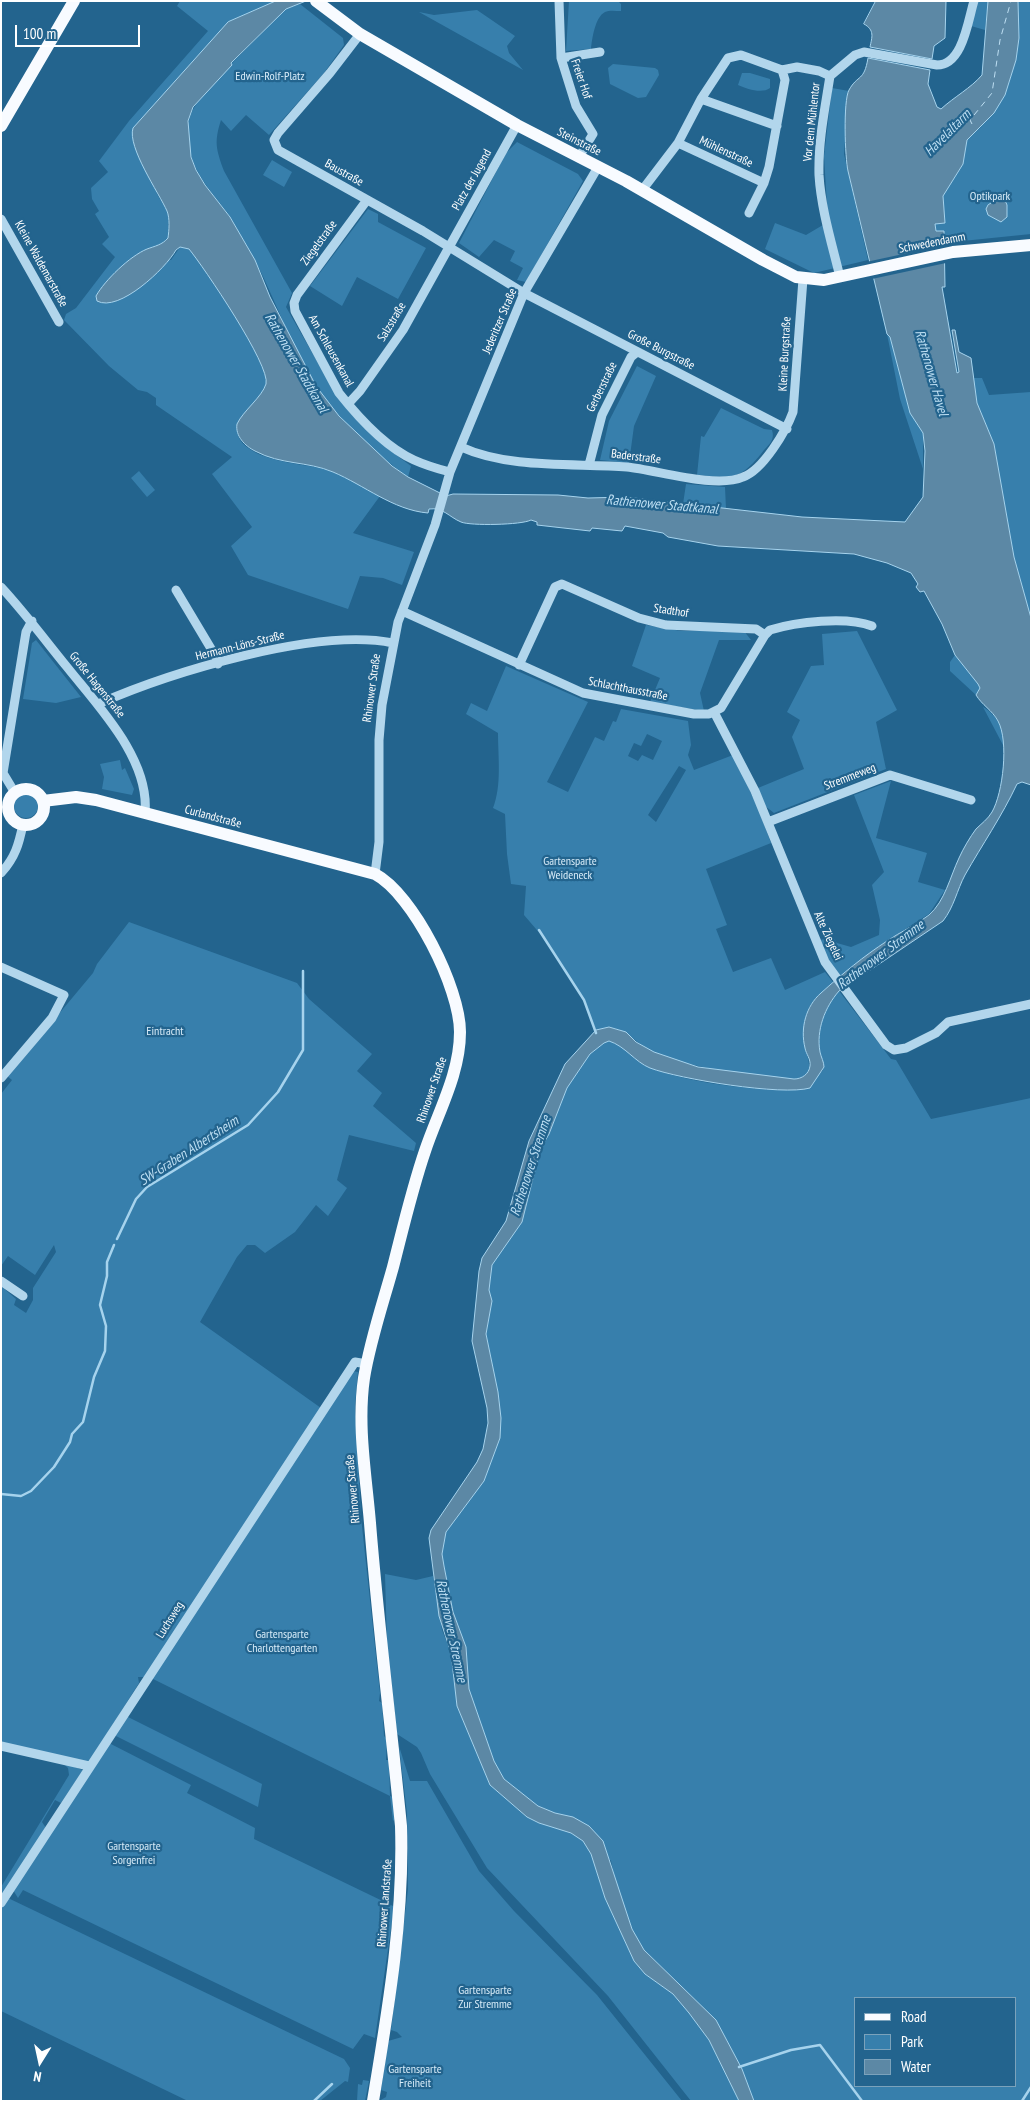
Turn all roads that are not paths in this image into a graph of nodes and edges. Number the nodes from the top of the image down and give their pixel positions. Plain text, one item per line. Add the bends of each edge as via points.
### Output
1 (74, 1) edge
2 (559, 1) edge
3 (974, 1) edge
4 (318, 2) edge
5 (360, 34) junction
6 (600, 52) dead end
7 (561, 58) junction
8 (782, 70) junction
9 (830, 76) junction
10 (701, 99) junction
11 (516, 124) junction
12 (1, 126) edge
13 (777, 126) junction
14 (678, 143) junction
15 (579, 156) junction
16 (598, 167) junction
17 (764, 183) junction
18 (642, 190) junction
19 (367, 200) junction
20 (749, 213) dead end
21 (1, 218) edge
22 (1031, 245) edge
23 (449, 247) junction
24 (840, 277) junction
25 (803, 278) junction
26 (524, 293) junction
27 (294, 302) joint
28 (59, 322) dead end
29 (637, 352) junction
30 (348, 404) junction
31 (787, 429) junction
32 (461, 447) junction
33 (589, 465) junction
34 (450, 472) junction
35 (440, 510) joint
36 (1, 587) edge
37 (176, 590) dead end
38 (402, 611) junction
39 (32, 621) junction
40 (872, 626) dead end
41 (765, 635) junction
42 (393, 642) junction
43 (218, 664) junction
44 (519, 665) junction
45 (98, 704) junction
46 (714, 712) junction
47 (15, 793) junction
48 (971, 800) dead end
49 (43, 801) junction
50 (5, 804) edge
51 (146, 813) junction
52 (768, 822) junction
53 (23, 824) junction
54 (1, 873) edge
55 (375, 874) junction
56 (1, 967) edge
57 (1031, 1004) edge
58 (1, 1078) edge
59 (1, 1281) edge
60 (23, 1296) dead end
61 (367, 1364) junction
62 (388, 1706) joint
63 (1, 1746) edge
64 (89, 1766) junction
65 (1, 1903) edge
66 (373, 2101) edge

1 - 12 main road
2 - 7 street, Freier Hof
3 - 9 street, Vor dem Mühlentor via 957,53 946,64 869,53 855,55
4 - 5 main road, Steinstraße
5 - 11 main road, Steinstraße
5 - 19 street, Baustraße via 274,140 278,150
6 - 7 street
7 - 15 street, Freier Hof via 576,106 593,134
8 - 9 street, Mühlenstraße via 796,67
8 - 10 street, Mühlenstraße via 741,55 728,58
8 - 13 street, Mühlenstraße via 784,80
9 - 24 street, Vor dem Mühlentor via 819,177
10 - 13 street
10 - 14 street, Mühlenstraße
11 - 15 main road, Steinstraße
11 - 23 street, Platz der Jugend
13 - 17 street, Mühlenstraße
14 - 17 street, Mühlenstraße
14 - 18 street, Mühlenstraße
15 - 16 main road, Steinstraße
16 - 18 main road, Steinstraße
16 - 26 street, Jederitzer Straße
17 - 20 street, Mühlenstraße
18 - 25 main road, Steinstraße via 782,271
19 - 23 street, Baustraße
19 - 27 street, Ziegelstraße
21 - 28 street, Kleine Waldemarstraße
22 - 24 main road, Schwedendamm via 953,252
23 - 26 street, Baustraße
23 - 30 street, Salzstraße via 391,348
24 - 25 main road, Steinstraße via 824,280
25 - 31 street, Kleine Burgstraße via 795,402
26 - 29 street, Große Burgstraße
26 - 32 street, Jederitzer Straße
27 - 30 street, Am Schleusenkanal via 295,311
29 - 31 street, Große Burgstraße
29 - 33 street, Gerberstraße via 606,405
30 - 34 street, Am Schleusenkanal via 398,450 412,459
31 - 33 street, Baderstraße via 754,470 737,479 714,480 628,467
32 - 33 street, Baderstraße via 493,458
32 - 34 street, Jederitzer Straße
34 - 35 street, Jederitzer Straße
35 - 38 street, Rhinower Straße
36 - 39 street, Große Hagenstraße
37 - 43 street
38 - 42 street, Rhinower Straße
38 - 44 street, Schlachthausstraße
39 - 45 street, Große Hagenstraße
39 - 47 street via 26,632 3,773
40 - 41 street via 857,622 824,622 776,629
41 - 44 street, Stadthof via 756,629 682,627 639,618 562,584 555,587
41 - 46 street via 726,702
42 - 43 street, Hermann-Löns-Straße via 312,643
42 - 55 street, Rhinower Straße via 380,732 379,842
43 - 45 street, Hermann-Löns-Straße via 138,688
44 - 46 street, Schlachthausstraße via 600,698 694,714
45 - 51 street, Große Hagenstraße via 123,737 145,790
46 - 52 street, Alte Ziegelei
47 - 49 main road via 31,790
47 - 50 main road
48 - 52 street, Stremmeweg via 890,775
49 - 51 main road, Curlandstraße via 76,797
49 - 53 main road via 43,812 39,818
50 - 53 main road via 11,817
51 - 55 main road, Curlandstraße
52 - 57 street, Alte Ziegelei via 818,949 889,1048 906,1048 936,1033 948,1022
53 - 54 street via 18,849
55 - 61 main road, Rhinower Straße via 397,890 409,906 448,976 459,1011 460,1031 454,1074 424,1152
56 - 58 street via 64,995 52,1018
59 - 60 street
61 - 62 main road, Rhinower Straße via 361,1412 363,1454
61 - 64 street, Luchsweg via 355,1362
62 - 66 main road, Rhinower Landstraße via 401,1826 401,1899
63 - 64 street
64 - 65 street, Luchsweg

